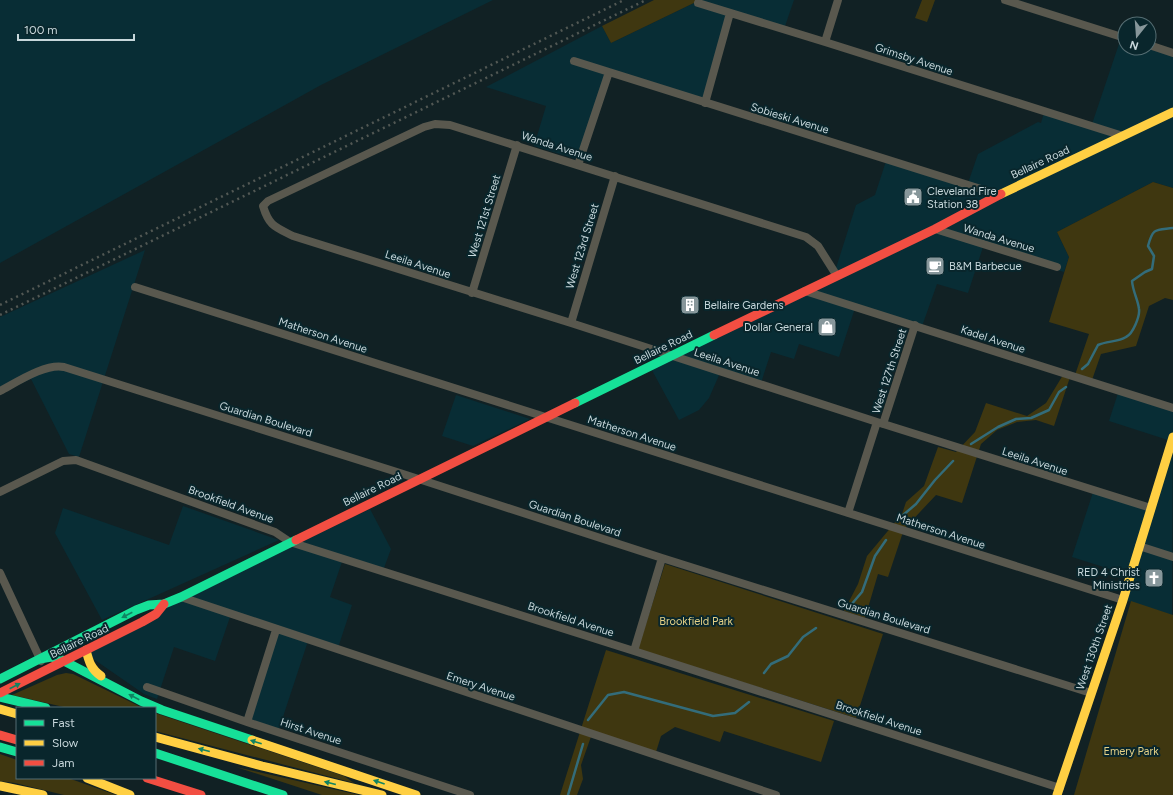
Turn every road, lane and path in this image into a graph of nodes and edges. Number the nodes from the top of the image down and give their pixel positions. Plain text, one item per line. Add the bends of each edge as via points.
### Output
1 (838, 0) edge
2 (1005, 0) edge
3 (698, 3) dead end
4 (730, 13) junction
5 (1117, 35) edge
6 (826, 42) junction
7 (1157, 48) edge
8 (1173, 53) edge
9 (574, 61) dead end
10 (609, 72) junction
11 (705, 103) junction
12 (1173, 112) edge
13 (1123, 137) junction
14 (517, 145) junction
15 (578, 165) junction
16 (615, 176) junction
17 (1000, 195) junction
18 (263, 206) joint
19 (935, 229) junction
20 (1057, 267) dead end
21 (837, 276) junction
22 (135, 287) dead end
23 (805, 291) junction
24 (472, 293) junction
25 (571, 323) junction
26 (915, 325) junction
27 (672, 356) junction
28 (0, 391) edge
29 (1173, 408) edge
30 (547, 417) junction
31 (880, 423) junction
32 (1172, 443) edge
33 (420, 479) junction
34 (0, 492) edge
35 (1151, 508) junction
36 (848, 514) junction
37 (290, 542) junction
38 (1139, 546) junction
39 (1173, 557) edge
40 (662, 558) junction
41 (0, 573) edge
42 (2, 583) edge
43 (180, 597) junction
44 (1123, 600) junction
45 (164, 604) junction
46 (276, 630) junction
47 (86, 650) junction
48 (634, 651) junction
49 (40, 659) junction
50 (65, 661) junction
51 (45, 671) junction
52 (0, 679) edge
53 (114, 687) junction
54 (147, 687) dead end
55 (0, 693) edge
56 (1091, 693) junction
57 (0, 697) edge
58 (42, 707) edge
59 (156, 707) edge
60 (156, 707) edge
61 (0, 709) edge
62 (16, 714) edge
63 (247, 722) junction
64 (0, 735) edge
65 (156, 737) edge
66 (16, 740) edge
67 (0, 747) edge
68 (16, 752) edge
69 (156, 754) edge
70 (90, 779) edge
71 (150, 779) edge
72 (0, 786) edge
73 (1058, 791) edge
74 (43, 795) edge
75 (130, 795) edge
76 (201, 795) edge
77 (283, 795) edge
78 (382, 795) edge
79 (416, 795) edge
80 (470, 795) edge
81 (776, 795) edge

1 - 6 street
2 - 5 street
3 - 4 street, Grimsby Avenue
4 - 6 street, Grimsby Avenue
4 - 11 street
6 - 13 street, Grimsby Avenue
7 - 8 street
9 - 10 street, Sobieski Avenue
10 - 11 street, Sobieski Avenue
10 - 15 street
11 - 17 street, Sobieski Avenue
12 - 13 main road, Bellaire Road
13 - 17 main road, Bellaire Road
14 - 15 street, Wanda Avenue
14 - 18 street, Wanda Avenue via 450,124 435,124 424,127
14 - 24 street, West 121st Street
15 - 16 street, Wanda Avenue
16 - 21 street, Wanda Avenue via 806,237 818,246
16 - 25 street, West 123rd Street
17 - 19 main road, Bellaire Road
18 - 24 street, Leeila Avenue via 266,219 293,236
19 - 20 street, Wanda Avenue
19 - 21 main road, Bellaire Road
21 - 23 main road, Bellaire Road
22 - 30 street, Matherson Avenue
23 - 26 street, Kadel Avenue
23 - 27 main road, Bellaire Road
24 - 25 street, Leeila Avenue
25 - 27 street, Leeila Avenue
26 - 29 street, Kadel Avenue
26 - 31 street, West 127th Street
27 - 30 main road, Bellaire Road
27 - 31 street, Leeila Avenue
28 - 33 street, Guardian Boulevard via 46,368 60,366
30 - 33 main road, Bellaire Road
30 - 36 street, Matherson Avenue
31 - 35 street, Leeila Avenue
31 - 36 street, West 127th Street
32 - 35 main road, West 130th Street
33 - 37 main road, Bellaire Road
33 - 40 street, Guardian Boulevard
34 - 37 street, Brookfield Avenue via 72,459 275,532
35 - 38 main road, West 130th Street
36 - 44 street, Matherson Avenue
37 - 43 main road, Bellaire Road
37 - 48 street, Brookfield Avenue
38 - 39 street
38 - 44 main road, West 130th Street
40 - 48 street
40 - 56 street, Guardian Boulevard
41 - 42 street
42 - 49 street
43 - 45 main road, Bellaire Road
43 - 46 street, Emery Avenue
44 - 56 main road, West 130th Street
45 - 47 main road, Bellaire Road via 156,614
45 -> 49 main road, Bellaire Road via 149,605 136,610
46 - 63 street
46 - 81 street, Emery Avenue
47 - 50 main road, Bellaire Road
47 - 53 main road via 92,670
48 - 73 street, Brookfield Avenue
49 - 50 main road via 51,657
49 - 51 street
49 - 52 main road, Bellaire Road
50 - 51 main road, Bellaire Road
50 - 53 main road
55 -> 51 main road, Bellaire Road
60 -> 53 main road
54 - 63 street, Hirst Avenue
56 - 73 main road, West 130th Street
57 - 58 main road
79 -> 59 main road
61 - 62 main road
63 - 80 street, Hirst Avenue
64 - 66 main road
78 -> 65 main road
67 - 68 main road
69 - 77 main road
70 - 75 main road
71 - 76 main road
72 - 74 main road

